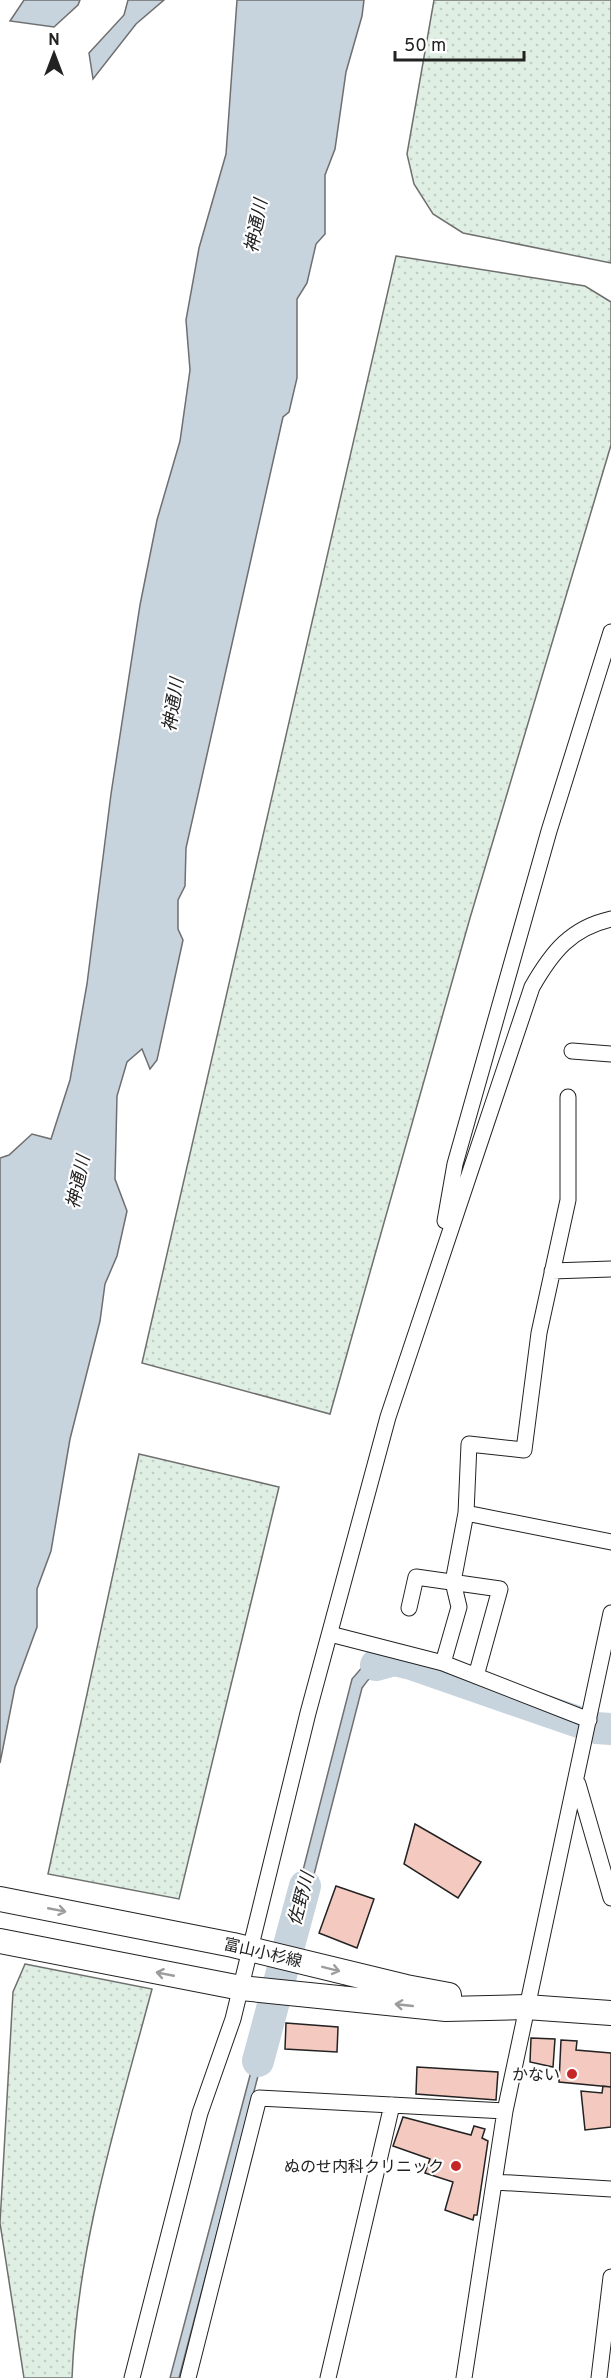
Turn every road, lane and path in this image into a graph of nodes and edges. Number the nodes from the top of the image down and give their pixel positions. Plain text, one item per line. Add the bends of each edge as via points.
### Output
1 (611, 632) edge
2 (611, 919) edge
3 (572, 1051) dead end
4 (611, 1054) edge
5 (568, 1097) dead end
6 (611, 1269) edge
7 (436, 1271) junction
8 (552, 1271) junction
9 (466, 1514) junction
10 (611, 1542) edge
11 (453, 1582) junction
12 (409, 1608) dead end
13 (611, 1613) edge
14 (330, 1634) junction
15 (443, 1663) junction
16 (476, 1676) junction
17 (589, 1720) junction
18 (577, 1781) junction
19 (611, 1898) edge
20 (0, 1899) edge
21 (0, 1941) edge
22 (242, 1947) junction
23 (232, 1986) junction
24 (526, 2007) junction
25 (611, 2013) edge
26 (392, 2105) junction
27 (505, 2111) junction
28 (495, 2182) junction
29 (611, 2189) edge
30 (611, 2277) edge
31 (132, 2378) edge
32 (188, 2378) edge
33 (327, 2378) edge
34 (464, 2378) edge
35 (599, 2378) edge

1 - 7 street via 549,831 455,1164
2 - 7 street via 595,922 564,941 549,956 532,987
3 - 4 street
5 - 8 street via 568,1200
6 - 8 street
7 - 14 street via 388,1417
8 - 9 street via 539,1333 524,1450 469,1444
9 - 10 street
9 - 11 street
11 - 12 street via 416,1576
11 - 15 street via 459,1608
11 - 16 street via 500,1589
13 - 17 street
14 - 15 street
14 - 22 street
15 - 16 street
16 - 17 street
17 - 18 street
18 - 19 street
18 - 24 street
20 -> 22 main road, 富山小杉線
23 -> 21 main road, 富山小杉線
22 - 23 street
22 -> 24 main road, 富山小杉線 via 405,1987
24 -> 23 main road, 富山小杉線 via 446,2009
23 - 31 street via 233,2019 200,2113
24 - 25 main road, 富山小杉線
24 - 27 street
26 - 27 street
26 - 32 street via 259,2098
26 - 33 street
27 - 28 street
28 - 29 street
28 - 34 street
30 - 35 street

